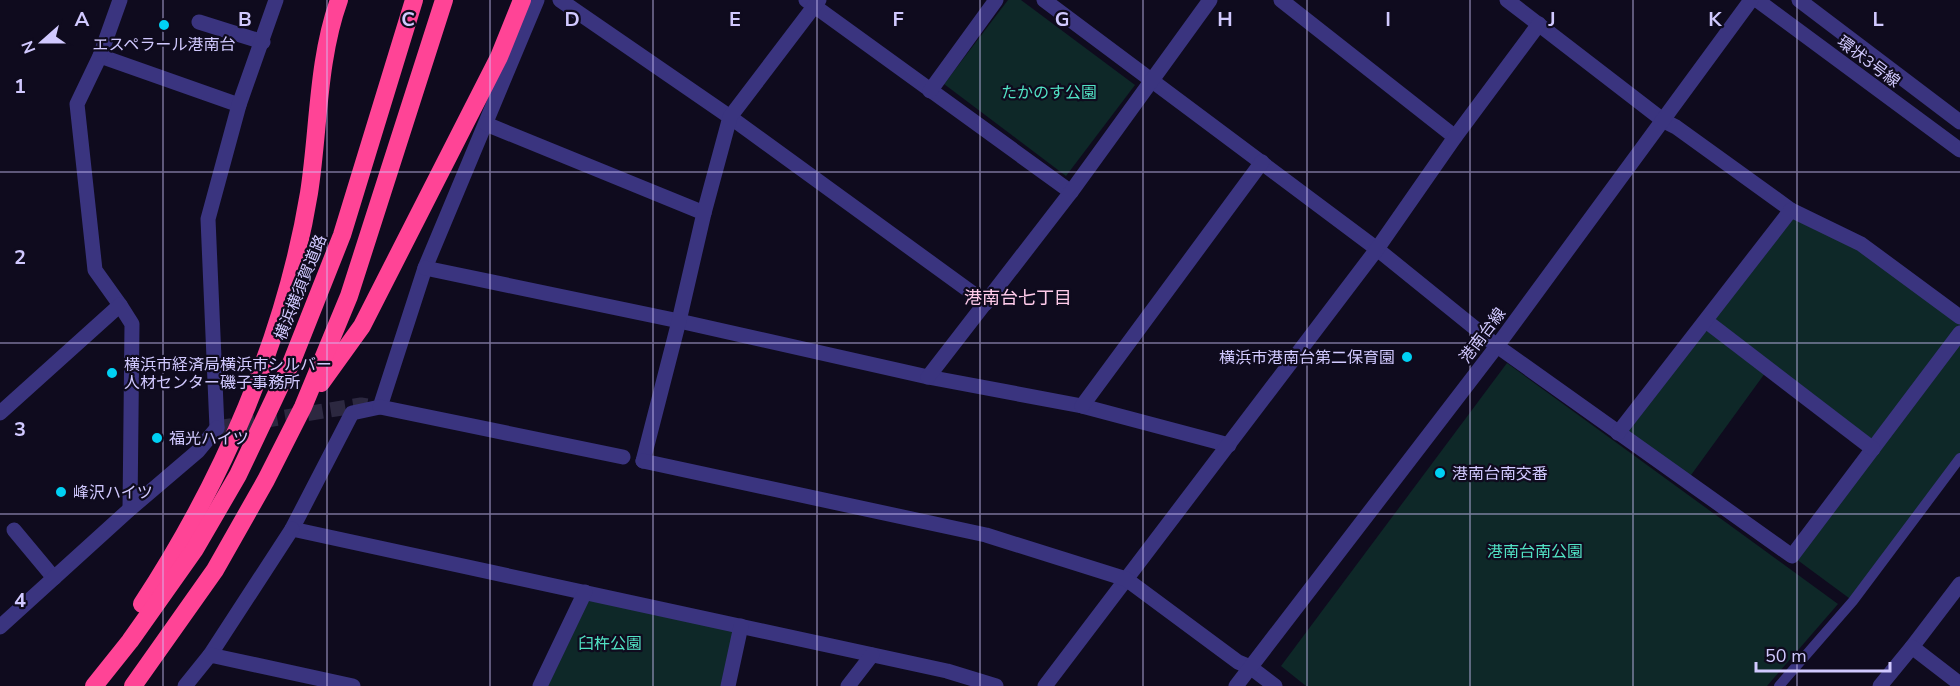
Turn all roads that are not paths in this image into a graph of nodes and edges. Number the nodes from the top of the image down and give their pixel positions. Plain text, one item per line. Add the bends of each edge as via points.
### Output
1 (120, 0) edge
2 (276, 0) edge
3 (339, 0) edge
4 (414, 0) edge
5 (444, 0) edge
6 (522, 0) edge
7 (537, 0) edge
8 (560, 0) edge
9 (996, 0) edge
10 (1044, 0) edge
11 (1210, 0) edge
12 (1281, 0) edge
13 (1507, 0) edge
14 (1751, 0) edge
15 (1757, 0) edge
16 (1799, 0) edge
17 (813, 2) edge
18 (199, 22) dead end
19 (1539, 24) junction
20 (262, 42) junction
21 (100, 56) junction
22 (1151, 79) junction
23 (930, 91) junction
24 (239, 105) junction
25 (730, 117) junction
26 (1664, 120) junction
27 (1960, 122) edge
28 (486, 124) junction
29 (1455, 137) junction
30 (1960, 150) edge
31 (1262, 162) junction
32 (1071, 192) junction
33 (1791, 210) junction
34 (704, 213) junction
35 (1377, 249) junction
36 (425, 268) junction
37 (986, 303) junction
38 (120, 305) junction
39 (1960, 317) edge
40 (680, 321) junction
41 (1706, 321) junction
42 (1960, 333) edge
43 (1497, 346) junction
44 (928, 377) junction
45 (1082, 406) junction
46 (303, 407) junction
47 (380, 407) junction
48 (0, 413) edge
49 (1618, 433) junction
50 (1229, 444) junction
51 (1873, 449) junction
52 (623, 457) dead end
53 (1960, 458) edge
54 (130, 509) junction
55 (292, 529) junction
56 (14, 530) dead end
57 (54, 578) junction
58 (1126, 579) junction
59 (1960, 584) edge
60 (585, 592) junction
61 (741, 626) junction
62 (0, 627) edge
63 (1912, 647) junction
64 (210, 655) junction
65 (872, 655) junction
66 (1250, 667) junction
67 (1960, 684) edge
68 (88, 686) edge
69 (94, 686) edge
70 (133, 686) edge
71 (185, 686) edge
72 (353, 686) edge
73 (540, 686) edge
74 (728, 686) edge
75 (848, 686) edge
76 (996, 686) edge
77 (1045, 686) edge
78 (1236, 686) edge
79 (1275, 686) edge
80 (1779, 686) edge
81 (1880, 686) edge

1 - 21 street
2 - 20 street
3 - 68 highway via 329,27 309,193 295,261 269,347 227,453 172,557
4 - 69 highway, 横浜横須賀道路 via 342,234 292,361 238,475 195,549
5 - 46 highway via 349,296
6 - 46 highway via 499,57 362,326
7 - 28 street
8 - 25 street
9 - 23 street
10 - 22 street
11 - 22 street
12 - 29 street
13 - 19 street
14 - 26 street, 港南台線
15 - 30 street, 環状3号線
16 - 27 street, 環状3号線
17 - 23 street
17 - 25 street
18 - 20 street
19 - 26 street
19 - 29 street
20 - 24 street
21 - 24 street
21 - 38 street via 77,104 95,270
22 - 31 street
22 - 32 street
23 - 32 street
24 - 54 street via 208,219 217,428 198,451
25 - 34 street
25 - 37 street
26 - 33 street
26 - 43 street, 港南台線
28 - 34 street
28 - 36 street
29 - 35 street
31 - 35 street
31 - 45 street
32 - 37 street
33 - 39 street via 1860,244
33 - 41 street
34 - 40 street
35 - 43 street
35 - 50 street
36 - 40 street
36 - 47 street
37 - 44 street
38 - 48 street
38 - 54 street via 132,324
40 - 44 street
40 - 58 street via 643,461 986,535
41 - 49 street
41 - 51 street
42 - 51 street
43 - 49 street
43 - 66 street, 港南台線
44 - 45 street
45 - 50 street
46 - 70 highway via 215,570
47 - 52 street
47 - 55 street via 352,412
49 - 51 street via 1792,556
50 - 58 street
53 - 80 street via 1853,601
54 - 57 street
55 - 60 street
55 - 64 street
56 - 57 street
57 - 62 street
58 - 66 street
58 - 77 street
59 - 63 street
60 - 61 street
60 - 73 street
61 - 65 street
61 - 74 street
63 - 67 street
63 - 81 street
64 - 71 street
64 - 72 street
65 - 75 street
65 - 76 street
66 - 78 street, 港南台線
66 - 79 street

